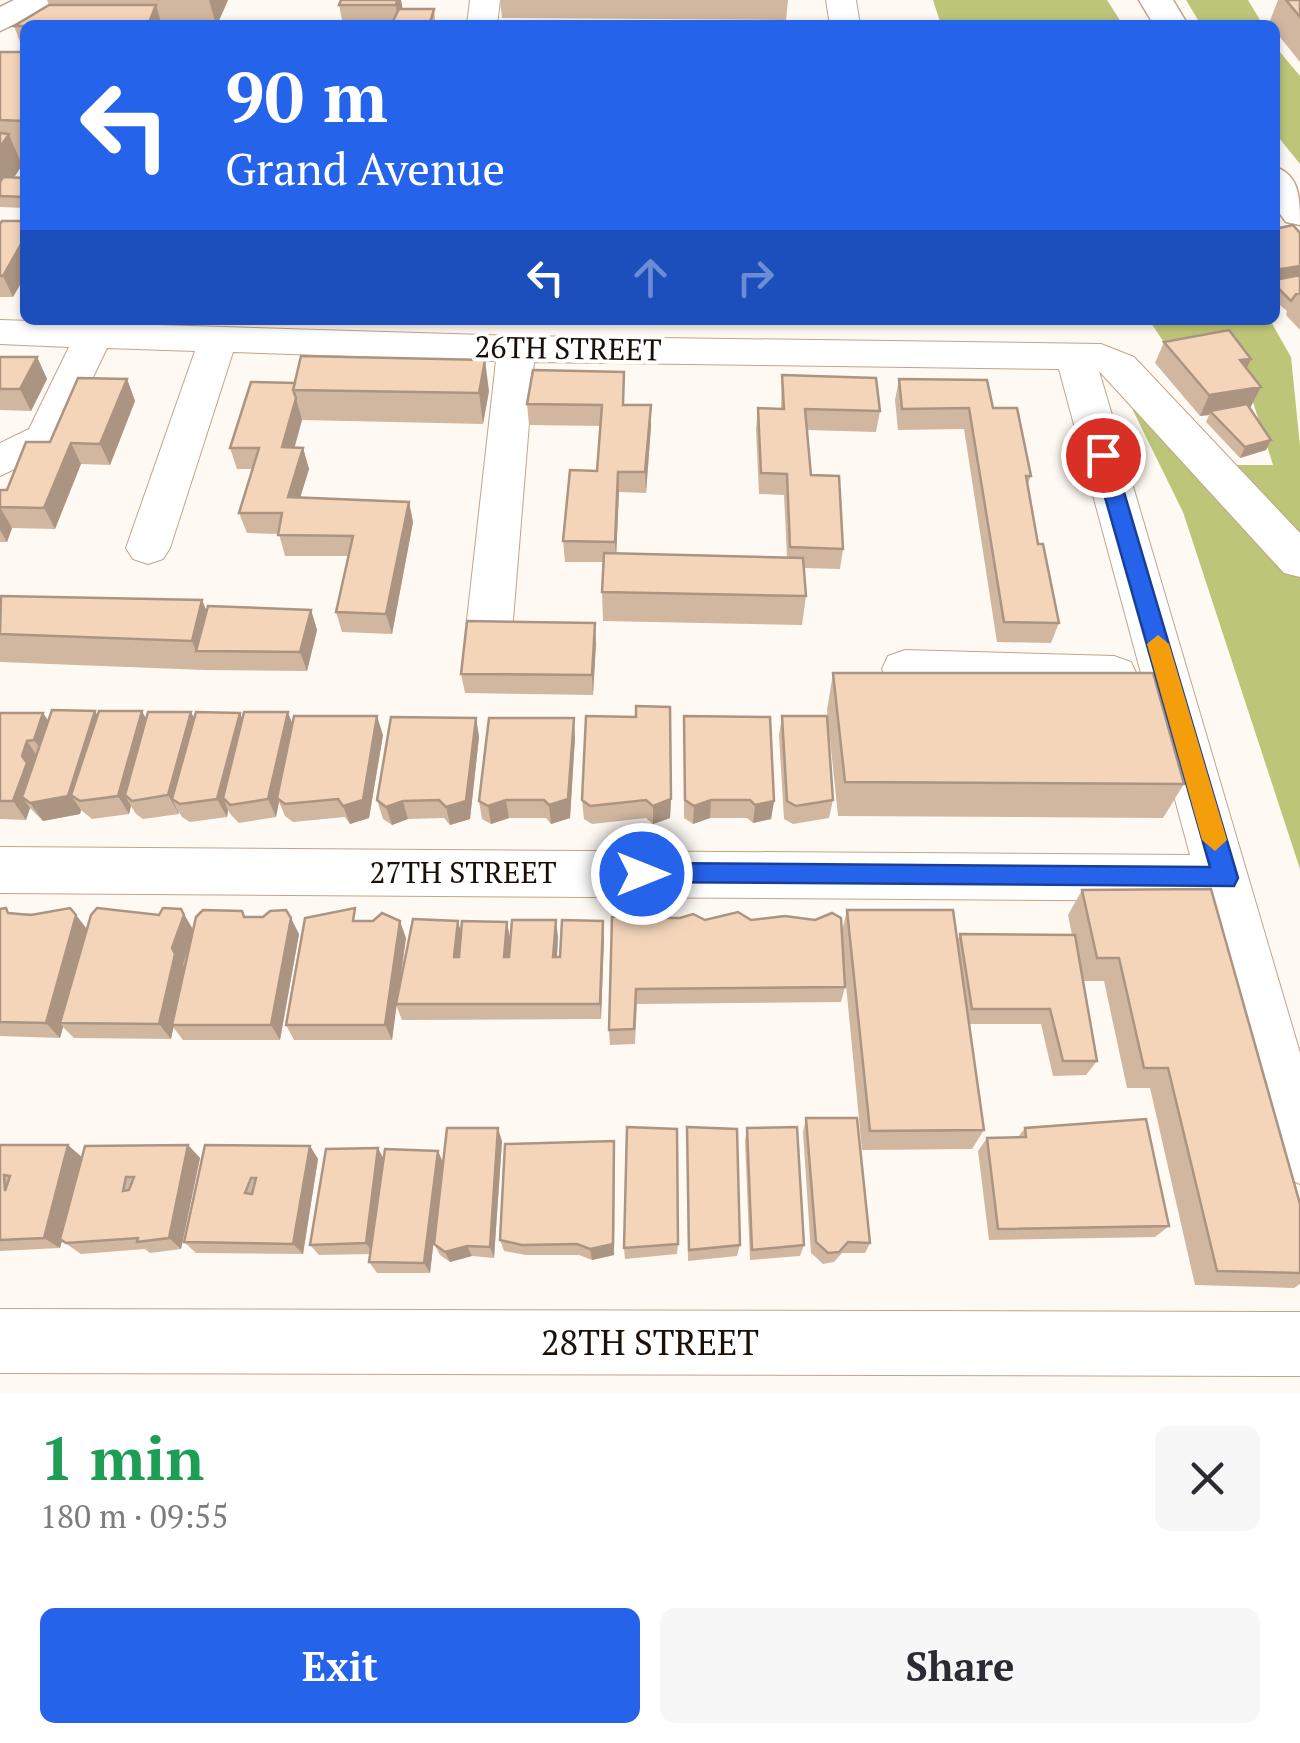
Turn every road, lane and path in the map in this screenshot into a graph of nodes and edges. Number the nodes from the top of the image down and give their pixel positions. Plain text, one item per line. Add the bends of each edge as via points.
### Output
1 (39, 0) edge
2 (0, 21) edge
3 (1280, 186) edge
4 (1300, 213) edge
5 (0, 332) edge
6 (410, 332) edge
7 (94, 334) junction
8 (688, 336) edge
9 (1009, 338) edge
10 (218, 339) junction
11 (516, 349) junction
12 (1075, 358) junction
13 (0, 460) edge
14 (148, 548) dead end
15 (1300, 561) edge
16 (490, 620) edge
17 (904, 669) edge
18 (1168, 676) junction
19 (0, 870) edge
20 (1226, 878) junction
21 (1300, 1154) edge
22 (0, 1341) edge
23 (1300, 1344) edge

1 - 2 main road
3 - 4 main road
5 - 7 street, 26TH STREET
6 - 10 street, 26TH STREET
6 - 11 street, 26TH STREET
7 - 10 street, 26TH STREET
7 - 13 street via 45,438
8 - 9 street, 26TH STREET
8 - 11 street, 26TH STREET
9 - 12 street, 26TH STREET
10 - 14 street
11 - 16 street
12 - 15 street, 26TH STREET via 1101,357 1120,366
12 - 18 street
17 - 18 street
18 - 20 street
19 - 20 street, 27TH STREET
20 - 21 street
22 - 23 street, 28TH STREET

